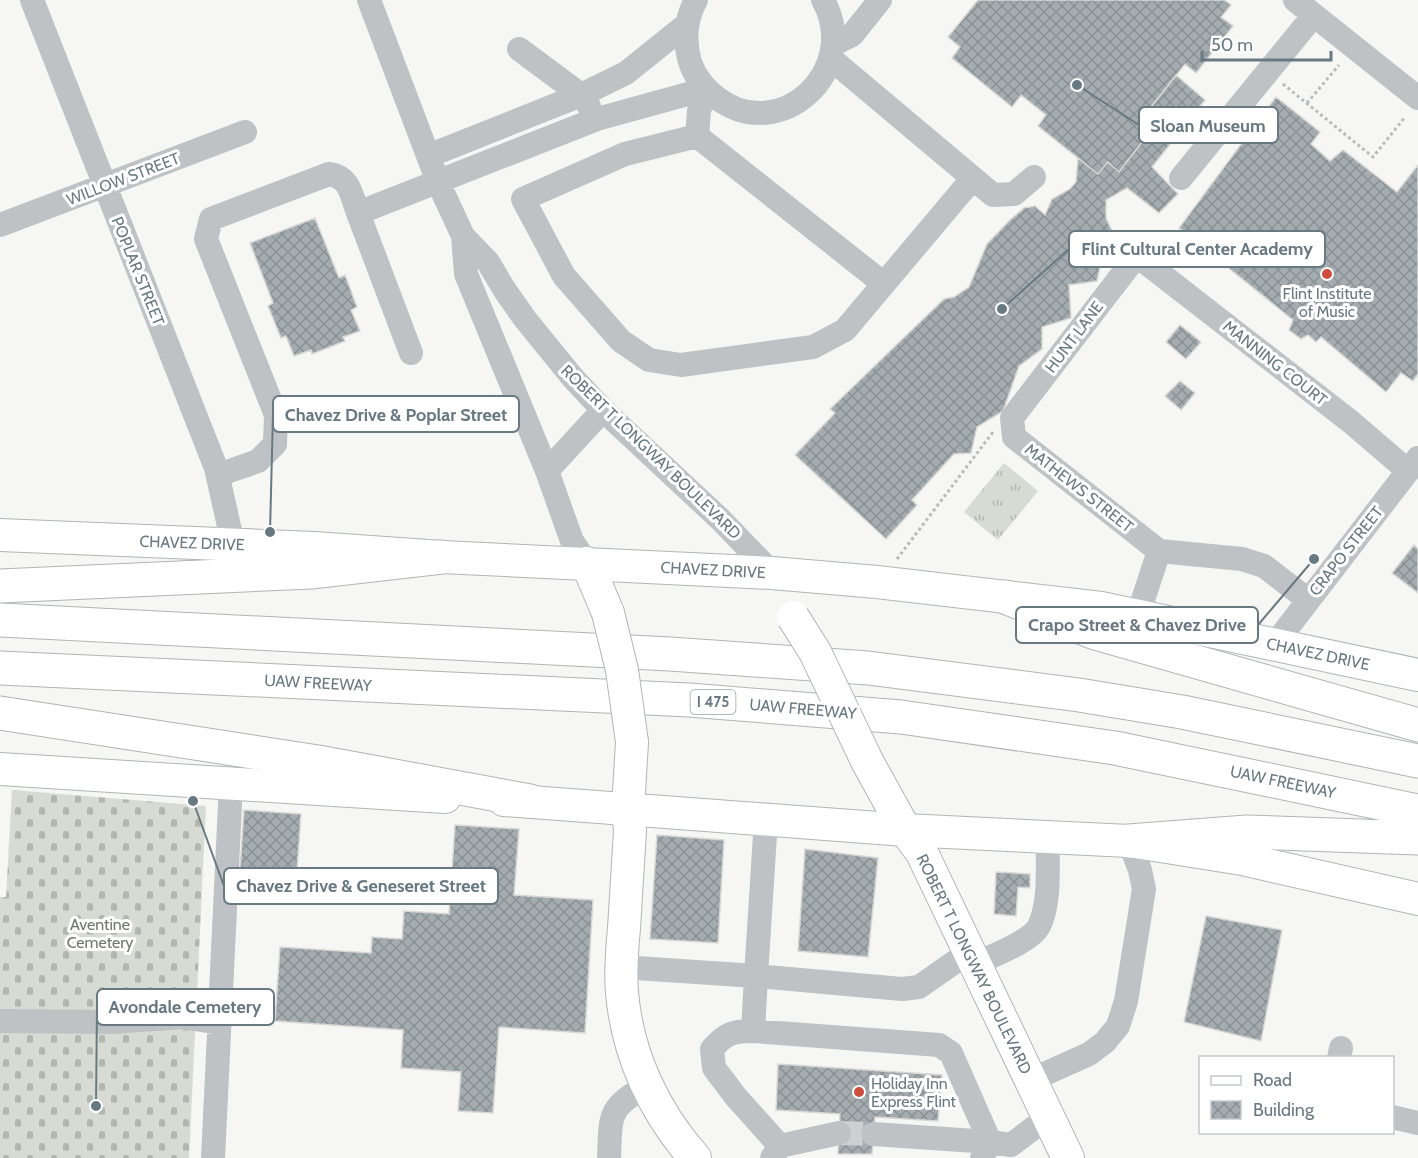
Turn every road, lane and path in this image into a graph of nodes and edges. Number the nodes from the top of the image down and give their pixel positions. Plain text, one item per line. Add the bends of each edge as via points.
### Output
1 (32, 0) edge
2 (369, 0) edge
3 (696, 0) edge
4 (823, 0) edge
5 (880, 0) edge
6 (1294, 0) edge
7 (1314, 15) junction
8 (687, 24) junction
9 (519, 49) dead end
10 (832, 51) junction
11 (1339, 65) dead end
12 (1277, 79) dead end
13 (706, 89) junction
14 (581, 95) junction
15 (1307, 103) junction
16 (1411, 107) edge
17 (597, 119) junction
18 (245, 132) dead end
19 (698, 136) junction
20 (428, 156) junction
21 (1034, 177) dead end
22 (974, 178) junction
23 (1181, 178) dead end
24 (438, 182) junction
25 (105, 187) junction
26 (358, 213) junction
27 (0, 225) edge
28 (462, 236) junction
29 (1140, 258) joint
30 (884, 285) junction
31 (411, 353) dead end
32 (603, 410) junction
33 (1004, 423) junction
34 (1413, 464) edge
35 (547, 471) junction
36 (218, 475) junction
37 (0, 535) edge
38 (233, 544) junction
39 (1160, 551) junction
40 (442, 557) junction
41 (897, 560) dead end
42 (587, 563) junction
43 (772, 573) junction
44 (0, 586) edge
45 (1005, 597) junction
46 (1308, 600) junction
47 (1138, 615) junction
48 (0, 620) edge
49 (1275, 644) junction
50 (0, 668) edge
51 (1418, 675) edge
52 (0, 712) edge
53 (1418, 725) edge
54 (1418, 761) edge
55 (0, 769) edge
56 (231, 784) junction
57 (530, 801) junction
58 (628, 809) junction
59 (1418, 811) edge
60 (766, 819) junction
61 (905, 830) junction
62 (1048, 837) junction
63 (1418, 838) edge
64 (1130, 841) junction
65 (1418, 898) edge
66 (972, 958) junction
67 (621, 967) junction
68 (756, 976) junction
69 (0, 1021) edge
70 (219, 1023) junction
71 (753, 1031) junction
72 (1030, 1080) junction
73 (647, 1086) junction
74 (1394, 1118) edge
75 (1418, 1124) edge
76 (839, 1133) tunnel mouth
77 (873, 1134) tunnel mouth
78 (1059, 1144) edge
79 (986, 1150) edge
80 (776, 1152) edge
81 (213, 1158) edge
82 (609, 1158) edge
83 (695, 1158) edge
84 (801, 1158) edge

1 - 25 street, POPLAR STREET
2 - 20 street, ROBERT T LONGWAY BOULEVARD
3 - 8 street
4 - 10 street via 832,22
5 - 10 street
6 - 7 street
7 - 16 street
7 - 23 street
8 - 13 street via 686,47 693,70
8 - 14 street via 626,73
9 - 14 street
10 - 13 street via 828,68 815,88 796,104 773,112 748,112 725,104
10 - 22 street
11 - 15 path
12 - 15 path
13 - 17 street
13 - 19 street via 699,111
14 - 17 street
14 - 20 street
15 - 16 path via 1373,157
17 - 24 street
18 - 25 street, WILLOW STREET
19 - 30 street
19 - 30 street via 624,154 523,199 564,276 621,341 649,360 681,365 813,347 845,330
20 - 24 street, ROBERT T LONGWAY BOULEVARD
21 - 22 street via 1014,194 993,195
22 - 30 street
24 - 26 street
24 - 28 street, ROBERT T LONGWAY BOULEVARD
25 - 27 street, WILLOW STREET
25 - 36 street, POPLAR STREET
26 - 31 street
26 - 36 street via 346,180 328,174 211,219 206,239 276,415 275,444 258,461
28 - 32 street, ROBERT T LONGWAY BOULEVARD via 488,261 549,351
28 - 35 street, ROBERT T LONGWAY BOULEVARD via 466,274
29 - 33 street, HUNT LANE via 1131,263
29 - 34 street, MANNING COURT via 1351,423
32 - 35 street
32 - 43 street, ROBERT T LONGWAY BOULEVARD
33 - 39 street, MATHEWS STREET via 1014,437
33 - 41 path
34 - 46 street, CRAPO STREET
35 - 42 street, ROBERT T LONGWAY BOULEVARD via 572,541
36 - 38 street, POPLAR STREET
37 - 38 main road, CHAVEZ DRIVE
38 - 40 main road, CHAVEZ DRIVE
39 - 46 street via 1242,559 1264,566
39 - 47 street
40 - 42 main road, CHAVEZ DRIVE
40 - 44 highway via 311,572
42 - 43 main road, CHAVEZ DRIVE
42 - 58 main road, ROBERT T LONGWAY BOULEVARD, bridge via 608,613 622,670 632,742
43 - 45 main road, CHAVEZ DRIVE
43 - 61 main road, ROBERT T LONGWAY BOULEVARD, bridge
45 - 47 main road, CHAVEZ DRIVE
45 - 53 highway via 1095,633
46 - 49 street, CRAPO STREET
47 - 49 main road, CHAVEZ DRIVE
48 - 54 highway via 670,654 868,668 1182,712
49 - 51 main road, CHAVEZ DRIVE
50 - 59 highway, UAW FREEWAY / I 475 via 689,700 901,717 1115,748
52 - 57 highway via 318,762
55 - 56 main road
56 - 57 main road
56 - 70 street
57 - 58 main road
58 - 60 main road
58 - 67 main road, ROBERT T LONGWAY BOULEVARD
60 - 61 main road
60 - 68 street
61 - 62 main road
61 - 66 main road, ROBERT T LONGWAY BOULEVARD via 922,853
62 - 64 main road
62 - 66 street via 1047,899 1039,927 1023,940
63 - 64 highway via 1247,832
64 - 65 main road via 1242,859
64 - 72 street via 1144,889 1126,1001 1118,1026 1089,1054
66 - 68 street via 919,987 902,989
66 - 72 main road, ROBERT T LONGWAY BOULEVARD
67 - 68 street
67 - 73 main road, ROBERT T LONGWAY BOULEVARD via 625,1019
68 - 71 street
69 - 70 street via 112,1022 183,1017
70 - 81 street
71 - 79 street via 939,1045 951,1053
71 - 80 street via 722,1037 712,1049 714,1068
72 - 78 main road, ROBERT T LONGWAY BOULEVARD
73 - 82 street via 614,1110
73 - 83 main road, ROBERT T LONGWAY BOULEVARD via 671,1128
74 - 75 street
76 - 80 street
77 - 79 street
78 - 79 street via 1011,1144
80 - 84 street

